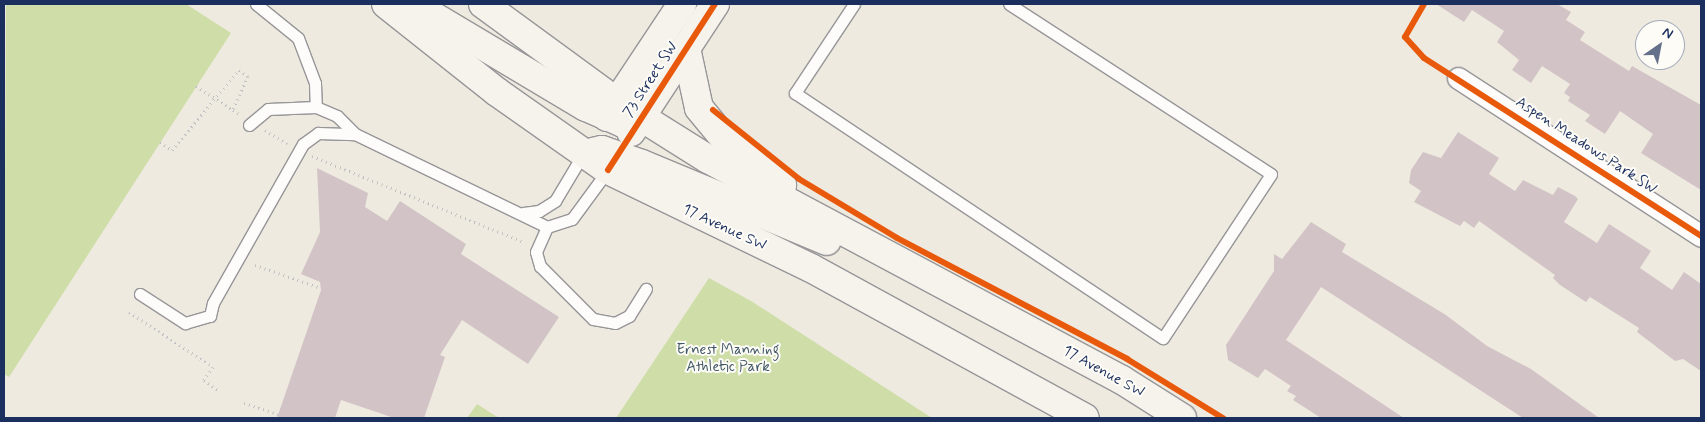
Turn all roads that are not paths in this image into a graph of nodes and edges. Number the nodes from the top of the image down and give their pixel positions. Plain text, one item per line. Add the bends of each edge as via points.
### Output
1 (256, 4) edge
2 (386, 4) edge
3 (414, 4) edge
4 (483, 4) edge
5 (682, 4) edge
6 (715, 4) edge
7 (854, 4) edge
8 (1009, 4) edge
9 (686, 48) junction
10 (1458, 78) dead end
11 (316, 107) junction
12 (612, 110) junction
13 (641, 117) junction
14 (251, 123) road end
15 (355, 134) junction
16 (583, 154) junction
17 (612, 163) junction
18 (523, 213) junction
19 (546, 227) junction
20 (848, 236) junction
21 (1701, 236) edge
22 (922, 277) junction
23 (646, 289) dead end
24 (140, 294) dead end
25 (1177, 417) edge
26 (1085, 418) edge

1 - 11 lane via 298,38 316,83
2 - 16 main road, 17 Avenue SW
3 - 12 main road
4 - 12 main road
5 - 12 main road, 73 Street SW
6 - 9 main road, 73 Street SW
7 - 8 lane via 795,93 1163,338 1272,174
9 - 13 main road, 73 Street SW
9 - 20 main road via 694,98 727,142
10 - 21 street, Aspen Meadows Park SW
11 - 14 lane via 268,109
11 - 15 lane via 337,116
12 - 13 main road via 623,123
12 - 16 main road, 73 Street SW
13 - 17 main road, 73 Street SW
13 - 20 main road, 17 Avenue SW
15 - 18 lane
15 - 24 lane via 329,131 306,140 213,303 210,316 185,323
16 - 17 main road, 17 Avenue SW
16 - 18 lane via 555,201 540,211
17 - 19 lane via 572,219
17 - 22 main road
17 - 26 main road, 17 Avenue SW
18 - 19 lane
19 - 23 lane via 536,252 540,266 593,319 615,323 629,316
20 - 22 main road, 17 Avenue SW
22 - 25 main road, 17 Avenue SW via 1122,380

